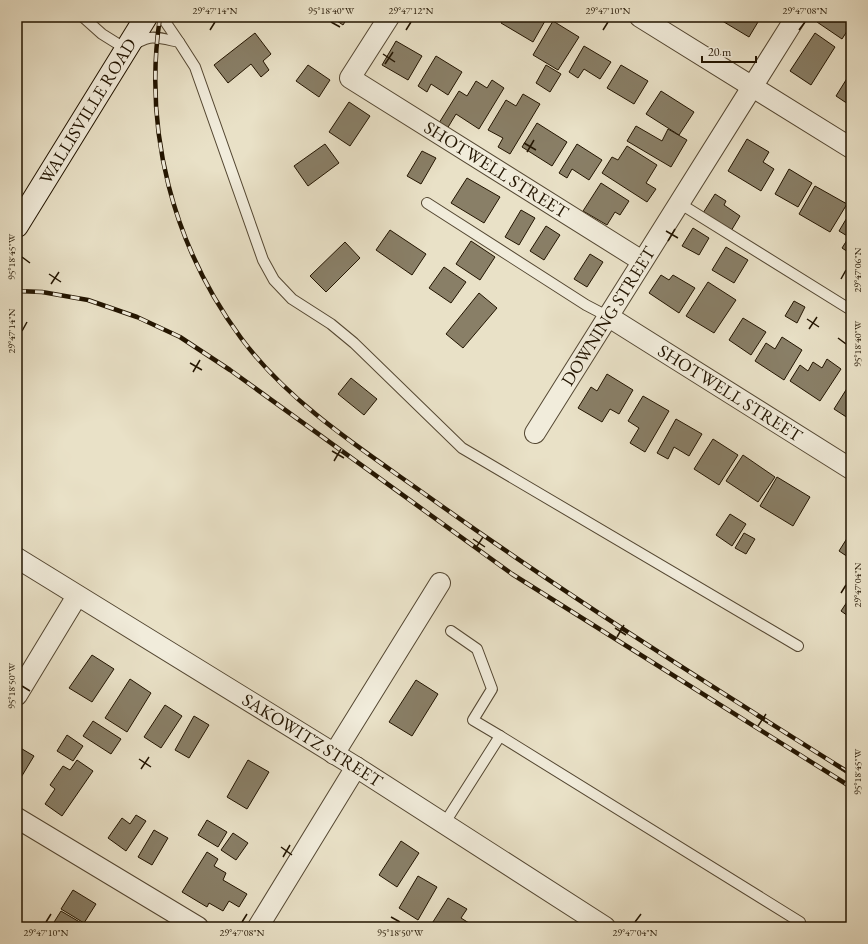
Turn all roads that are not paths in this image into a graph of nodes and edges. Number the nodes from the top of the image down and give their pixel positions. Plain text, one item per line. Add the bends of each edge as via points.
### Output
1 (83, 17) edge
2 (146, 17) edge
3 (162, 17) edge
4 (389, 17) edge
5 (640, 17) edge
6 (796, 17) edge
7 (179, 42) junction
8 (126, 49) junction
9 (752, 86) junction
10 (851, 148) edge
11 (427, 203) dead end
12 (679, 203) junction
13 (17, 226) edge
14 (642, 261) junction
15 (851, 310) edge
16 (609, 317) junction
17 (535, 433) dead end
18 (851, 468) edge
19 (17, 558) edge
20 (440, 584) dead end
21 (77, 596) junction
22 (451, 631) dead end
23 (798, 646) dead end
24 (17, 695) edge
25 (500, 736) junction
26 (334, 754) junction
27 (356, 767) junction
28 (17, 818) edge
29 (444, 824) junction
30 (800, 922) dead end
31 (600, 926) edge
32 (198, 927) edge
33 (258, 927) edge

1 - 8 lane via 102,34
2 - 8 main road, WALLISVILLE ROAD
3 - 7 lane
4 - 14 street, SHOTWELL STREET via 350,78
5 - 9 street
6 - 9 street, DOWNING STREET
7 - 8 lane via 146,37
7 - 23 lane via 195,67 263,260 274,280 292,299 354,342 462,448
8 - 13 main road, WALLISVILLE ROAD
9 - 10 street
9 - 12 street, DOWNING STREET
11 - 16 lane via 586,305
12 - 14 street, DOWNING STREET
12 - 15 lane
14 - 16 street, DOWNING STREET
16 - 17 street, DOWNING STREET
16 - 18 street, SHOTWELL STREET
19 - 21 street, SAKOWITZ STREET
20 - 26 street
21 - 24 street
21 - 26 street, SAKOWITZ STREET
22 - 25 lane via 477,649 492,689 473,720
25 - 29 lane
25 - 30 lane
26 - 27 street, SAKOWITZ STREET
27 - 29 street, SAKOWITZ STREET
27 - 33 street
28 - 32 street
29 - 31 street, SAKOWITZ STREET

